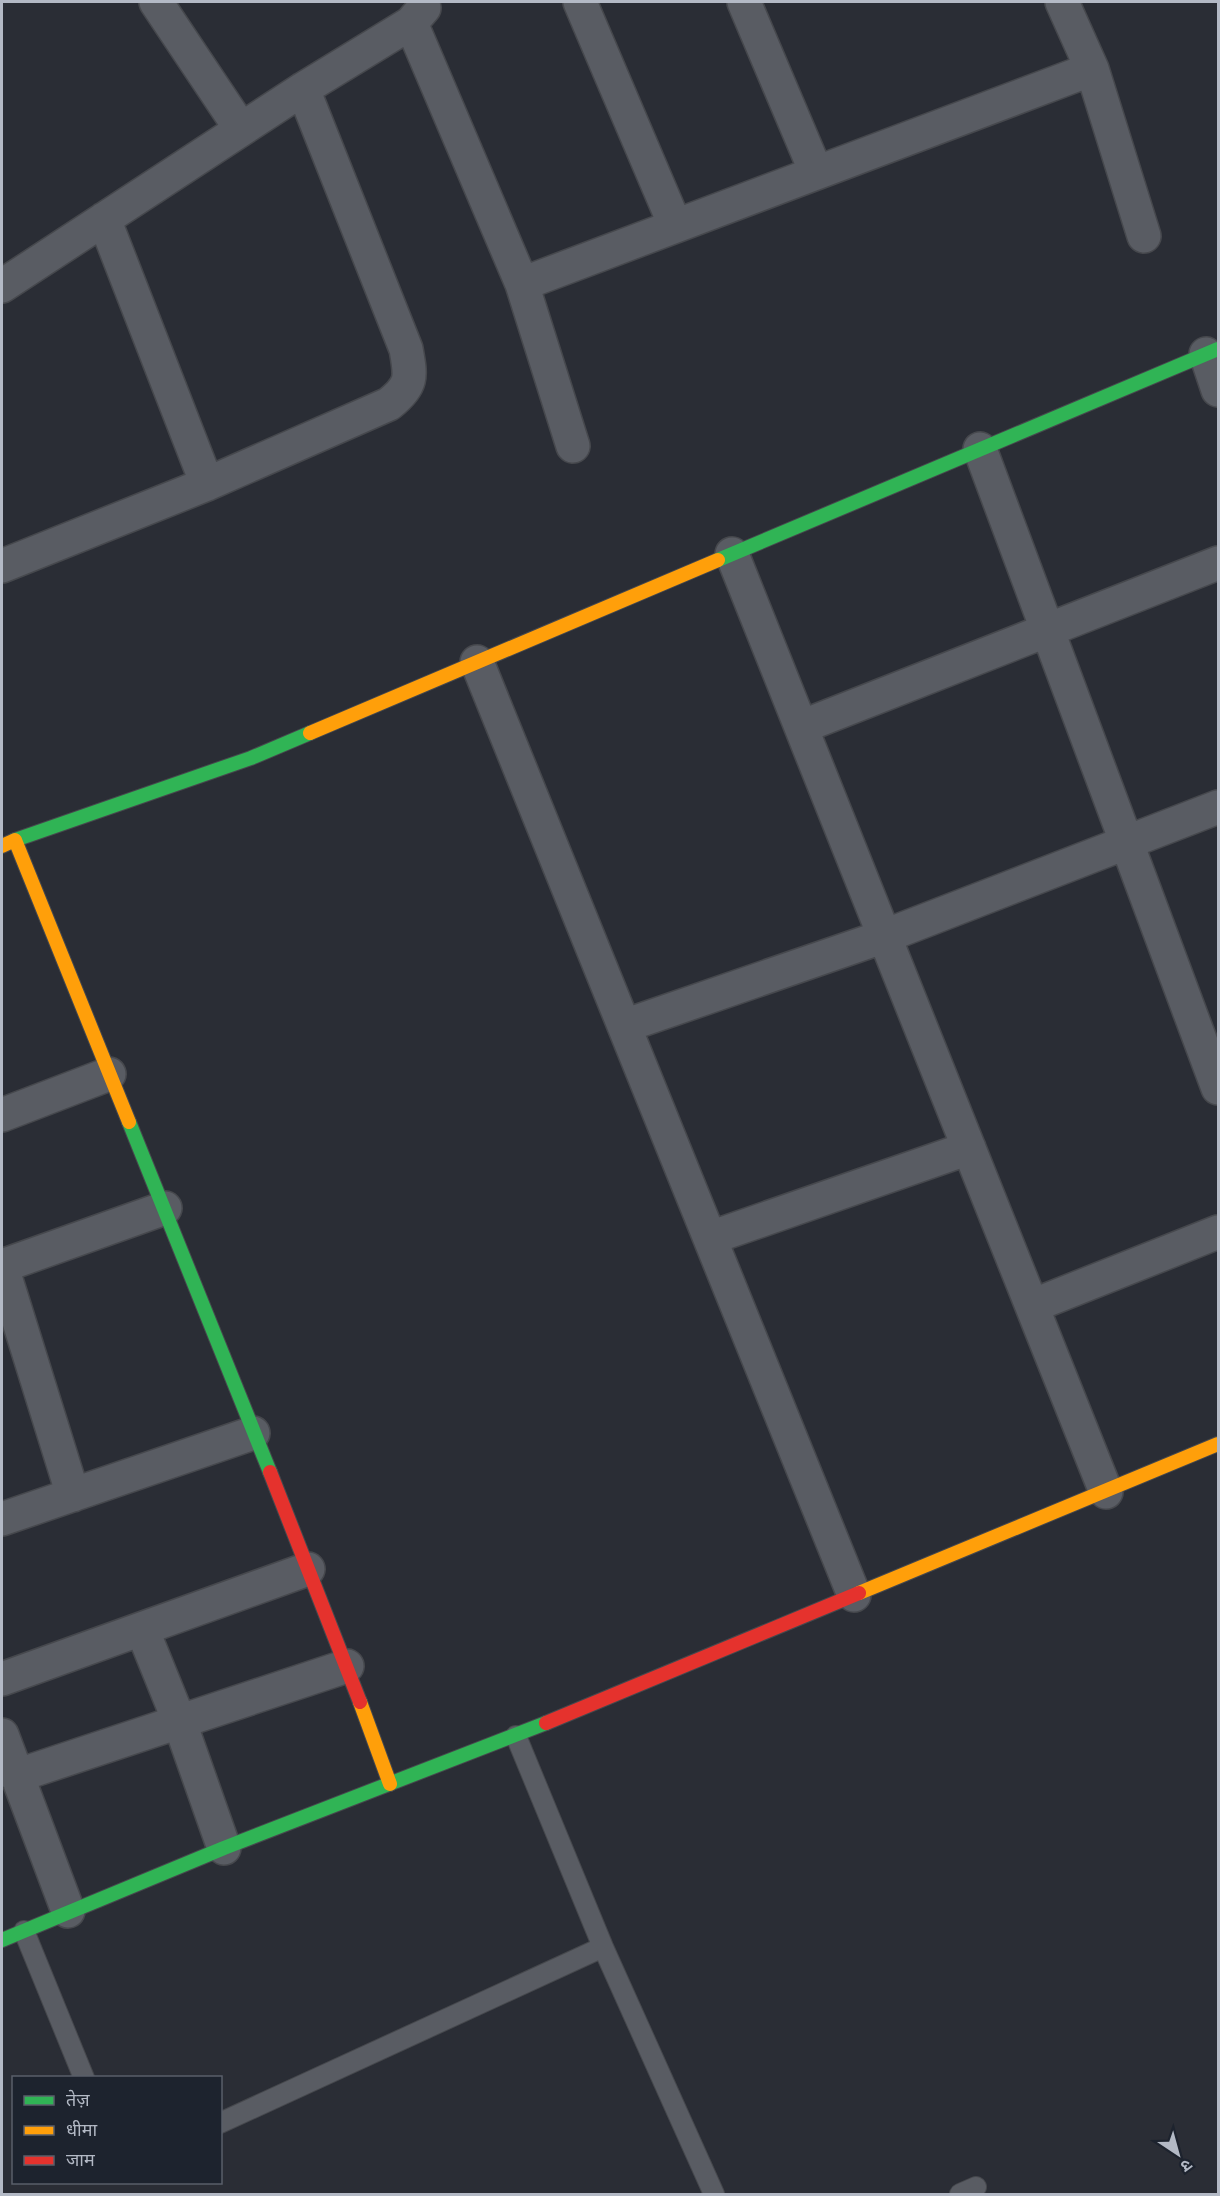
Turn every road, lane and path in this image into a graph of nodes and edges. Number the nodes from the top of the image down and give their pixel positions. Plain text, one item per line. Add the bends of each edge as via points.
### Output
1 (156, 2) edge
2 (580, 2) edge
3 (744, 2) edge
4 (1062, 2) edge
5 (423, 8) edge
6 (1092, 69) junction
7 (303, 89) junction
8 (241, 129) junction
9 (816, 172) junction
10 (104, 219) junction
11 (675, 225) junction
12 (1144, 236) dead end
13 (522, 284) junction
14 (2, 286) edge
15 (1212, 352) edge
16 (1218, 390) edge
17 (573, 446) dead end
18 (980, 449) junction
19 (207, 484) junction
20 (732, 554) junction
21 (1218, 563) edge
22 (2, 566) edge
23 (1047, 630) junction
24 (477, 662) junction
25 (801, 727) junction
26 (1218, 807) edge
27 (15, 840) junction
28 (1127, 843) junction
29 (2, 846) edge
30 (885, 936) junction
31 (624, 1026) junction
32 (109, 1074) junction
33 (1218, 1088) edge
34 (2, 1115) edge
35 (969, 1148) junction
36 (165, 1208) junction
37 (1218, 1232) edge
38 (710, 1238) junction
39 (2, 1267) edge
40 (1032, 1306) junction
41 (253, 1433) junction
42 (1218, 1444) edge
43 (1106, 1492) junction
44 (73, 1495) junction
45 (2, 1519) edge
46 (308, 1569) junction
47 (854, 1595) junction
48 (142, 1629) junction
49 (347, 1666) junction
50 (2, 1679) edge
51 (180, 1723) junction
52 (2, 1735) edge
53 (516, 1736) junction
54 (16, 1776) junction
55 (390, 1784) junction
56 (224, 1848) junction
57 (68, 1911) junction
58 (24, 1931) junction
59 (2, 1940) edge
60 (603, 1947) junction
61 (83, 2076) edge
62 (222, 2122) edge
63 (714, 2194) edge

1 - 8 street
2 - 11 street
3 - 9 street
4 - 6 street
5 - 7 street
5 - 13 street
6 - 9 street
6 - 12 street
7 - 8 street
7 - 19 street via 406,349 411,376 403,393 389,404
8 - 10 street
9 - 11 street
10 - 14 street
10 - 19 street
11 - 13 street
13 - 17 street
15 - 16 street
15 - 18 street
18 - 20 street
18 - 23 street
19 - 22 street
20 - 24 street
20 - 25 street
21 - 23 street
23 - 25 street
23 - 28 street
24 - 27 street via 251,758
24 - 31 street
25 - 30 street
26 - 28 street
27 - 29 street
27 - 32 street
28 - 30 street
28 - 33 street
30 - 31 street
30 - 35 street
31 - 38 street
32 - 34 street
32 - 36 street
35 - 38 street
35 - 40 street
36 - 39 street
36 - 41 street
37 - 40 street
38 - 47 street
39 - 44 street
40 - 43 street
41 - 44 street
41 - 46 street
42 - 43 street
43 - 47 street
44 - 45 street
46 - 48 street
46 - 49 street
47 - 53 street
48 - 50 street
48 - 51 street
49 - 51 street
49 - 55 street
51 - 54 street
51 - 56 street
52 - 54 street
53 - 55 street
53 - 60 lane
54 - 57 street
55 - 56 street
56 - 57 street
57 - 58 street
58 - 59 street
58 - 61 lane
60 - 62 lane
60 - 63 lane

